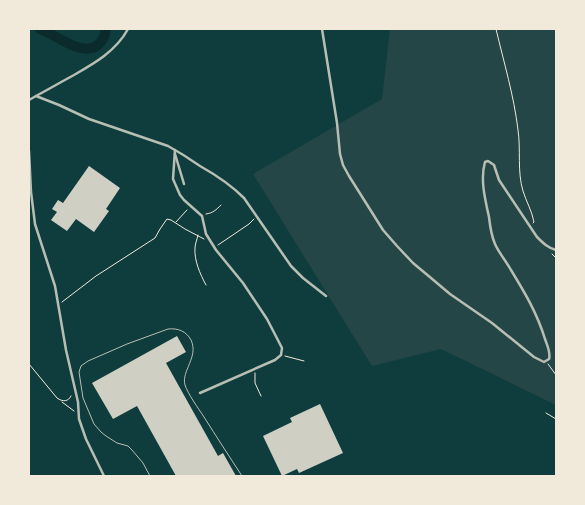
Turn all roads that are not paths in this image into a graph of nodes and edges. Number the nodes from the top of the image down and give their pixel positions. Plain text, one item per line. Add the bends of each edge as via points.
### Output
1 (128, 29) edge
2 (322, 29) edge
3 (36, 96) junction
4 (29, 100) edge
5 (175, 151) junction
6 (29, 152) edge
7 (184, 184) dead end
8 (556, 250) edge
9 (326, 296) dead end
10 (200, 393) dead end
11 (104, 476) edge
12 (150, 476) edge
13 (242, 476) edge

1 - 3 street via 111,51 100,60
2 - 8 street via 343,164 383,230 413,263 450,294 544,362 549,360 550,356 534,309 495,244 484,187 485,162 488,160 494,165 499,180 541,241
3 - 4 street
3 - 5 street
5 - 7 street
5 - 9 street via 237,190 291,266
5 - 10 street via 173,179 180,195 200,214 210,241 267,319 282,348 281,355 275,360
6 - 11 street via 35,224 56,286 82,430
12 - 13 lane via 128,446 117,443 94,424 83,398 80,369 88,361 168,329 179,329 190,338 193,347 184,380 186,386

